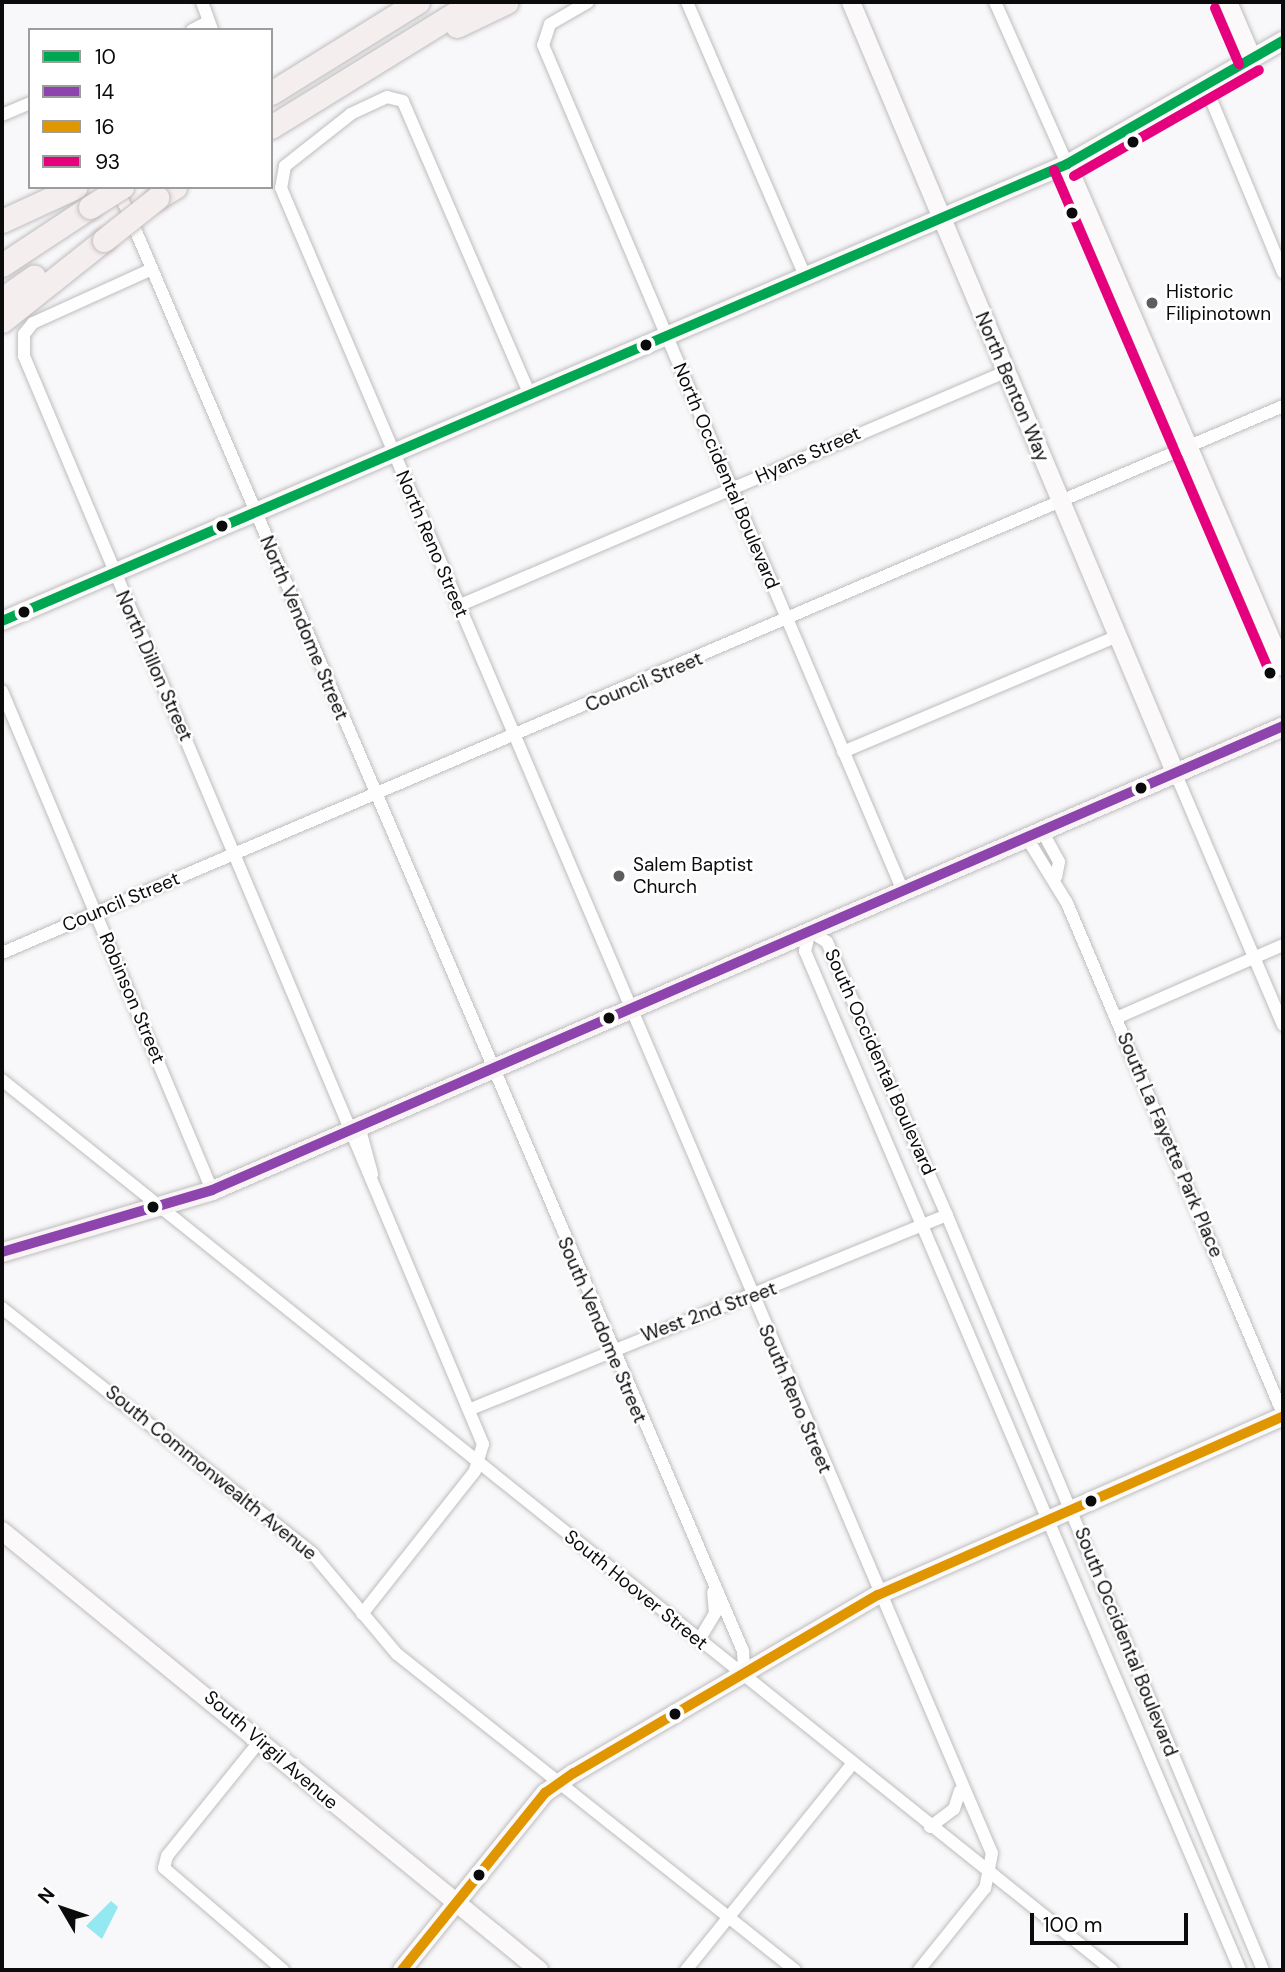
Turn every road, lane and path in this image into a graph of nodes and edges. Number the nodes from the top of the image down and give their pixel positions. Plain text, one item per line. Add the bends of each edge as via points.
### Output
1 (202, 2) edge
2 (418, 2) edge
3 (473, 2) edge
4 (507, 2) edge
5 (587, 2) edge
6 (687, 2) edge
7 (851, 2) edge
8 (995, 2) edge
9 (1228, 2) edge
10 (210, 26) edge
11 (1283, 41) edge
12 (1252, 58) junction
13 (365, 69) junction
14 (1205, 85) junction
15 (273, 92) edge
16 (28, 104) edge
17 (2, 115) edge
18 (273, 126) edge
19 (1067, 164) junction
20 (72, 189) edge
21 (116, 189) edge
22 (120, 189) edge
23 (166, 193) edge
24 (941, 219) junction
25 (2, 221) edge
26 (102, 236) junction
27 (2, 265) edge
28 (152, 269) junction
29 (1283, 272) edge
30 (805, 276) junction
31 (2, 299) edge
32 (2, 321) edge
33 (666, 336) junction
34 (1005, 372) junction
35 (530, 395) junction
36 (1283, 406) edge
37 (1189, 447) junction
38 (394, 454) junction
39 (731, 488) junction
40 (1062, 504) junction
41 (255, 513) junction
42 (114, 573) junction
43 (458, 606) junction
44 (2, 621) edge
45 (787, 621) junction
46 (1118, 636) junction
47 (1283, 667) edge
48 (2, 691) edge
49 (1283, 726) edge
50 (513, 735) junction
51 (843, 752) junction
52 (1175, 772) junction
53 (374, 793) junction
54 (1034, 835) junction
55 (235, 853) junction
56 (1056, 877) junction
57 (903, 891) junction
58 (96, 912) junction
59 (810, 931) junction
60 (1283, 945) edge
61 (2, 953) edge
62 (1254, 958) junction
63 (630, 1008) junction
64 (1116, 1018) junction
65 (1283, 1025) edge
66 (490, 1069) junction
67 (2, 1080) edge
68 (355, 1128) junction
69 (212, 1190) junction
70 (161, 1208) junction
71 (947, 1215) junction
72 (922, 1225) junction
73 (2, 1252) edge
74 (750, 1294) junction
75 (2, 1308) edge
76 (611, 1350) junction
77 (471, 1409) junction
78 (1283, 1415) edge
79 (481, 1462) junction
80 (1070, 1509) junction
81 (1047, 1519) junction
82 (2, 1531) edge
83 (713, 1592) junction
84 (878, 1595) junction
85 (362, 1614) junction
86 (699, 1640) junction
87 (744, 1672) junction
88 (259, 1742) junction
89 (852, 1764) junction
90 (558, 1783) junction
91 (960, 1791) junction
92 (930, 1827) junction
93 (991, 1874) junction
94 (455, 1903) junction
95 (728, 1918) junction
96 (284, 1970) edge
97 (402, 1970) edge
98 (539, 1970) edge
99 (686, 1970) edge
100 (795, 1970) edge
101 (919, 1970) edge
102 (1112, 1970) edge
103 (1240, 1970) edge
104 (1263, 1970) edge

1 - 10 street
2 - 15 highway
3 - 13 highway
4 - 13 highway
5 - 33 street, North Occidental Boulevard via 550,24 543,45
6 - 30 street
7 - 24 main road, North Benton Way
8 - 19 street
9 - 12 main road
11 - 12 main road
12 - 14 main road
13 - 18 highway
14 - 19 main road
14 - 29 street
16 - 17 street
19 - 24 main road
19 - 37 main road
20 - 25 highway
21 - 27 highway, bridge
22 - 28 street, North Vendome Street
23 - 26 highway, bridge
24 - 30 main road
24 - 34 main road, North Benton Way
26 - 31 highway
26 - 32 highway
28 - 41 street, North Vendome Street
28 - 42 street, North Dillon Street via 46,315 22,341
30 - 33 main road
33 - 35 main road
33 - 39 street, North Occidental Boulevard
34 - 39 street, Hyans Street
34 - 40 main road, North Benton Way
35 - 38 main road
35 - 38 street, North Reno Street via 399,97 367,105 285,166 279,180
36 - 37 street, Council Street
37 - 40 street, Council Street
37 - 47 main road
38 - 41 main road
38 - 43 street, North Reno Street
39 - 43 street, Hyans Street
39 - 45 street, North Occidental Boulevard
40 - 45 street, Council Street
40 - 46 main road, North Benton Way
41 - 42 main road
41 - 53 street, North Vendome Street
42 - 44 main road
42 - 55 street, North Dillon Street
43 - 50 street, North Reno Street
45 - 50 street, Council Street
45 - 51 street, North Occidental Boulevard
46 - 51 street
46 - 52 main road, North Benton Way
48 - 58 street, Robinson Street
49 - 52 main road
50 - 53 street, Council Street
50 - 63 street, North Reno Street
51 - 57 street, North Occidental Boulevard
52 - 54 main road
52 - 62 street
53 - 55 street, Council Street
53 - 66 street, North Vendome Street
54 - 56 street, South La Fayette Park Place via 1044,869
54 - 56 street, South La Fayette Park Place via 1059,862
54 - 57 main road
55 - 58 street, Council Street
55 - 68 street, North Dillon Street
56 - 64 street, South La Fayette Park Place
57 - 59 main road
58 - 61 street, Council Street
58 - 69 street, Robinson Street
59 - 63 main road
59 - 71 street, South Occidental Boulevard via 827,943
59 - 72 street, South Occidental Boulevard via 805,951
60 - 62 street
62 - 64 street
62 - 65 street
63 - 66 main road
63 - 74 street, South Reno Street
64 - 78 street, South La Fayette Park Place
66 - 68 main road
66 - 76 street, South Vendome Street
67 - 70 street, South Hoover Street
68 - 69 main road
68 - 77 street, North Dillon Street
69 - 70 main road
70 - 73 main road
70 - 79 street, South Hoover Street
71 - 72 street, West 2nd Street
71 - 80 street, South Occidental Boulevard
72 - 74 street, West 2nd Street
72 - 81 street, South Occidental Boulevard
74 - 76 street, West 2nd Street
74 - 84 street, South Reno Street
75 - 85 street, South Commonwealth Avenue via 313,1554
76 - 77 street, West 2nd Street
76 - 83 street, South Vendome Street
77 - 79 street, North Dillon Street via 483,1444
78 - 80 main road
79 - 85 street
79 - 86 street, South Hoover Street
80 - 81 main road
80 - 104 street, South Occidental Boulevard
81 - 84 main road
81 - 103 street, South Occidental Boulevard
82 - 88 main road, South Virgil Avenue
83 - 86 street via 715,1613
83 - 87 street, South Vendome Street via 743,1651
84 - 87 main road
84 - 91 street, South Reno Street
85 - 90 street, South Commonwealth Avenue via 397,1654
86 - 87 street, South Hoover Street
87 - 89 street, South Hoover Street
87 - 90 main road
88 - 94 main road, South Virgil Avenue
88 - 96 street via 167,1856 164,1868
89 - 92 street, South Hoover Street
89 - 95 street
90 - 94 main road
90 - 95 street, South Commonwealth Avenue
91 - 92 street via 954,1809
91 - 93 street, South Reno Street via 992,1853
92 - 93 street, South Hoover Street
93 - 101 street
93 - 102 street, South Hoover Street
94 - 97 main road
94 - 98 main road, South Virgil Avenue
95 - 99 street
95 - 100 street, South Commonwealth Avenue

